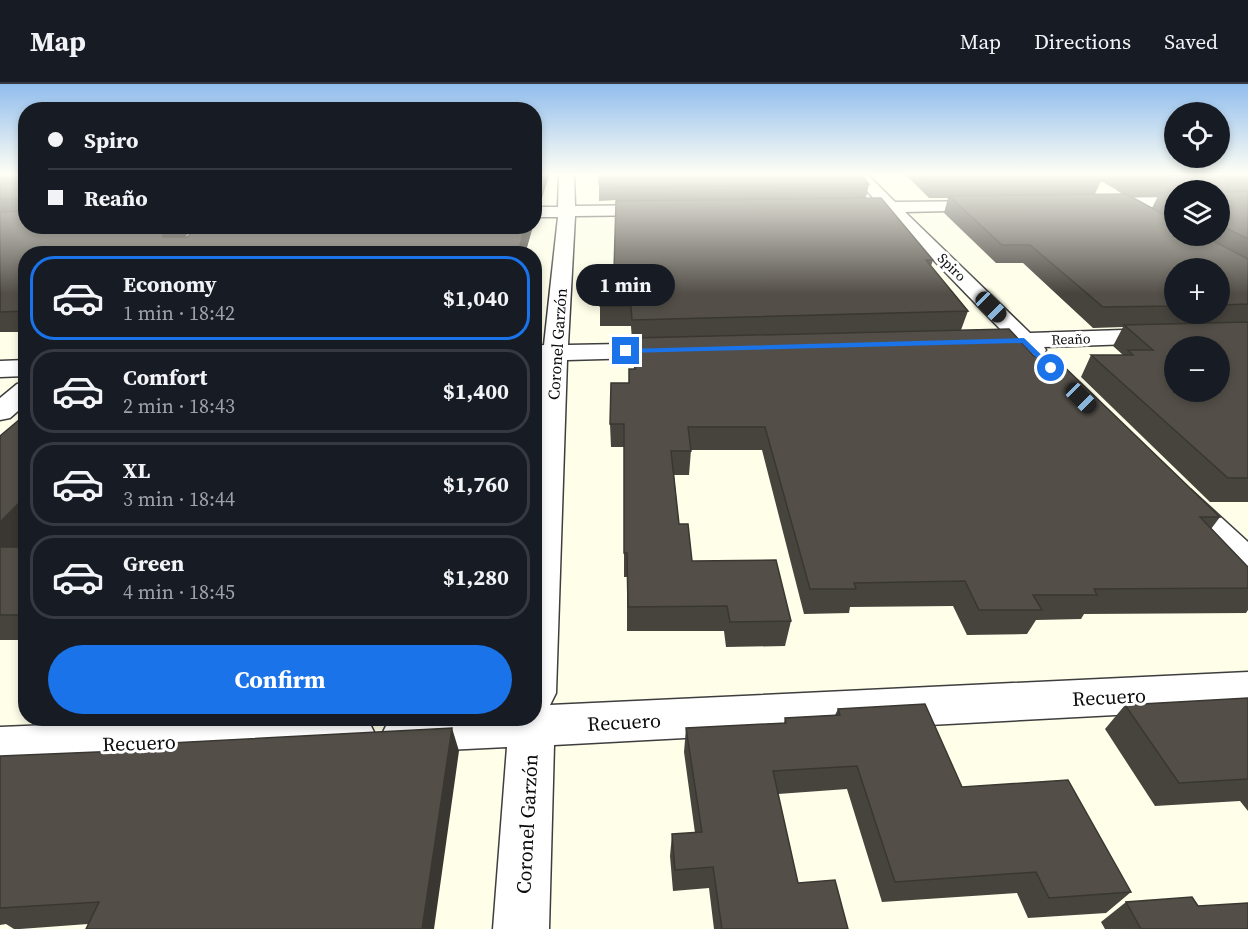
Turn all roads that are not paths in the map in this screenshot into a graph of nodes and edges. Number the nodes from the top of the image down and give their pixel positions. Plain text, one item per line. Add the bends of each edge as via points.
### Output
1 (567, 214) edge
2 (900, 214) edge
3 (1144, 214) edge
4 (1148, 217) edge
5 (1248, 333) edge
6 (1024, 340) junction
7 (954, 342) edge
8 (696, 349) edge
9 (545, 353) edge
10 (18, 368) edge
11 (1051, 368) edge
12 (0, 369) edge
13 (18, 397) edge
14 (0, 412) edge
15 (542, 443) edge
16 (1162, 480) edge
17 (1248, 563) edge
18 (1248, 690) edge
19 (542, 713) edge
20 (335, 726) edge
21 (532, 726) edge
22 (0, 748) edge
23 (521, 929) edge

1 - 9 street, Coronel Garzón
2 - 6 street, Spiro
3 - 4 street
5 - 6 street, Reaño
6 - 7 street, Reaño
6 - 11 street, Spiro
8 - 9 street
9 - 15 street, Coronel Garzón
10 - 12 street
13 - 14 street
16 - 17 street
18 - 19 street, Recuero
20 - 22 street, Recuero
21 - 23 street, Coronel Garzón

